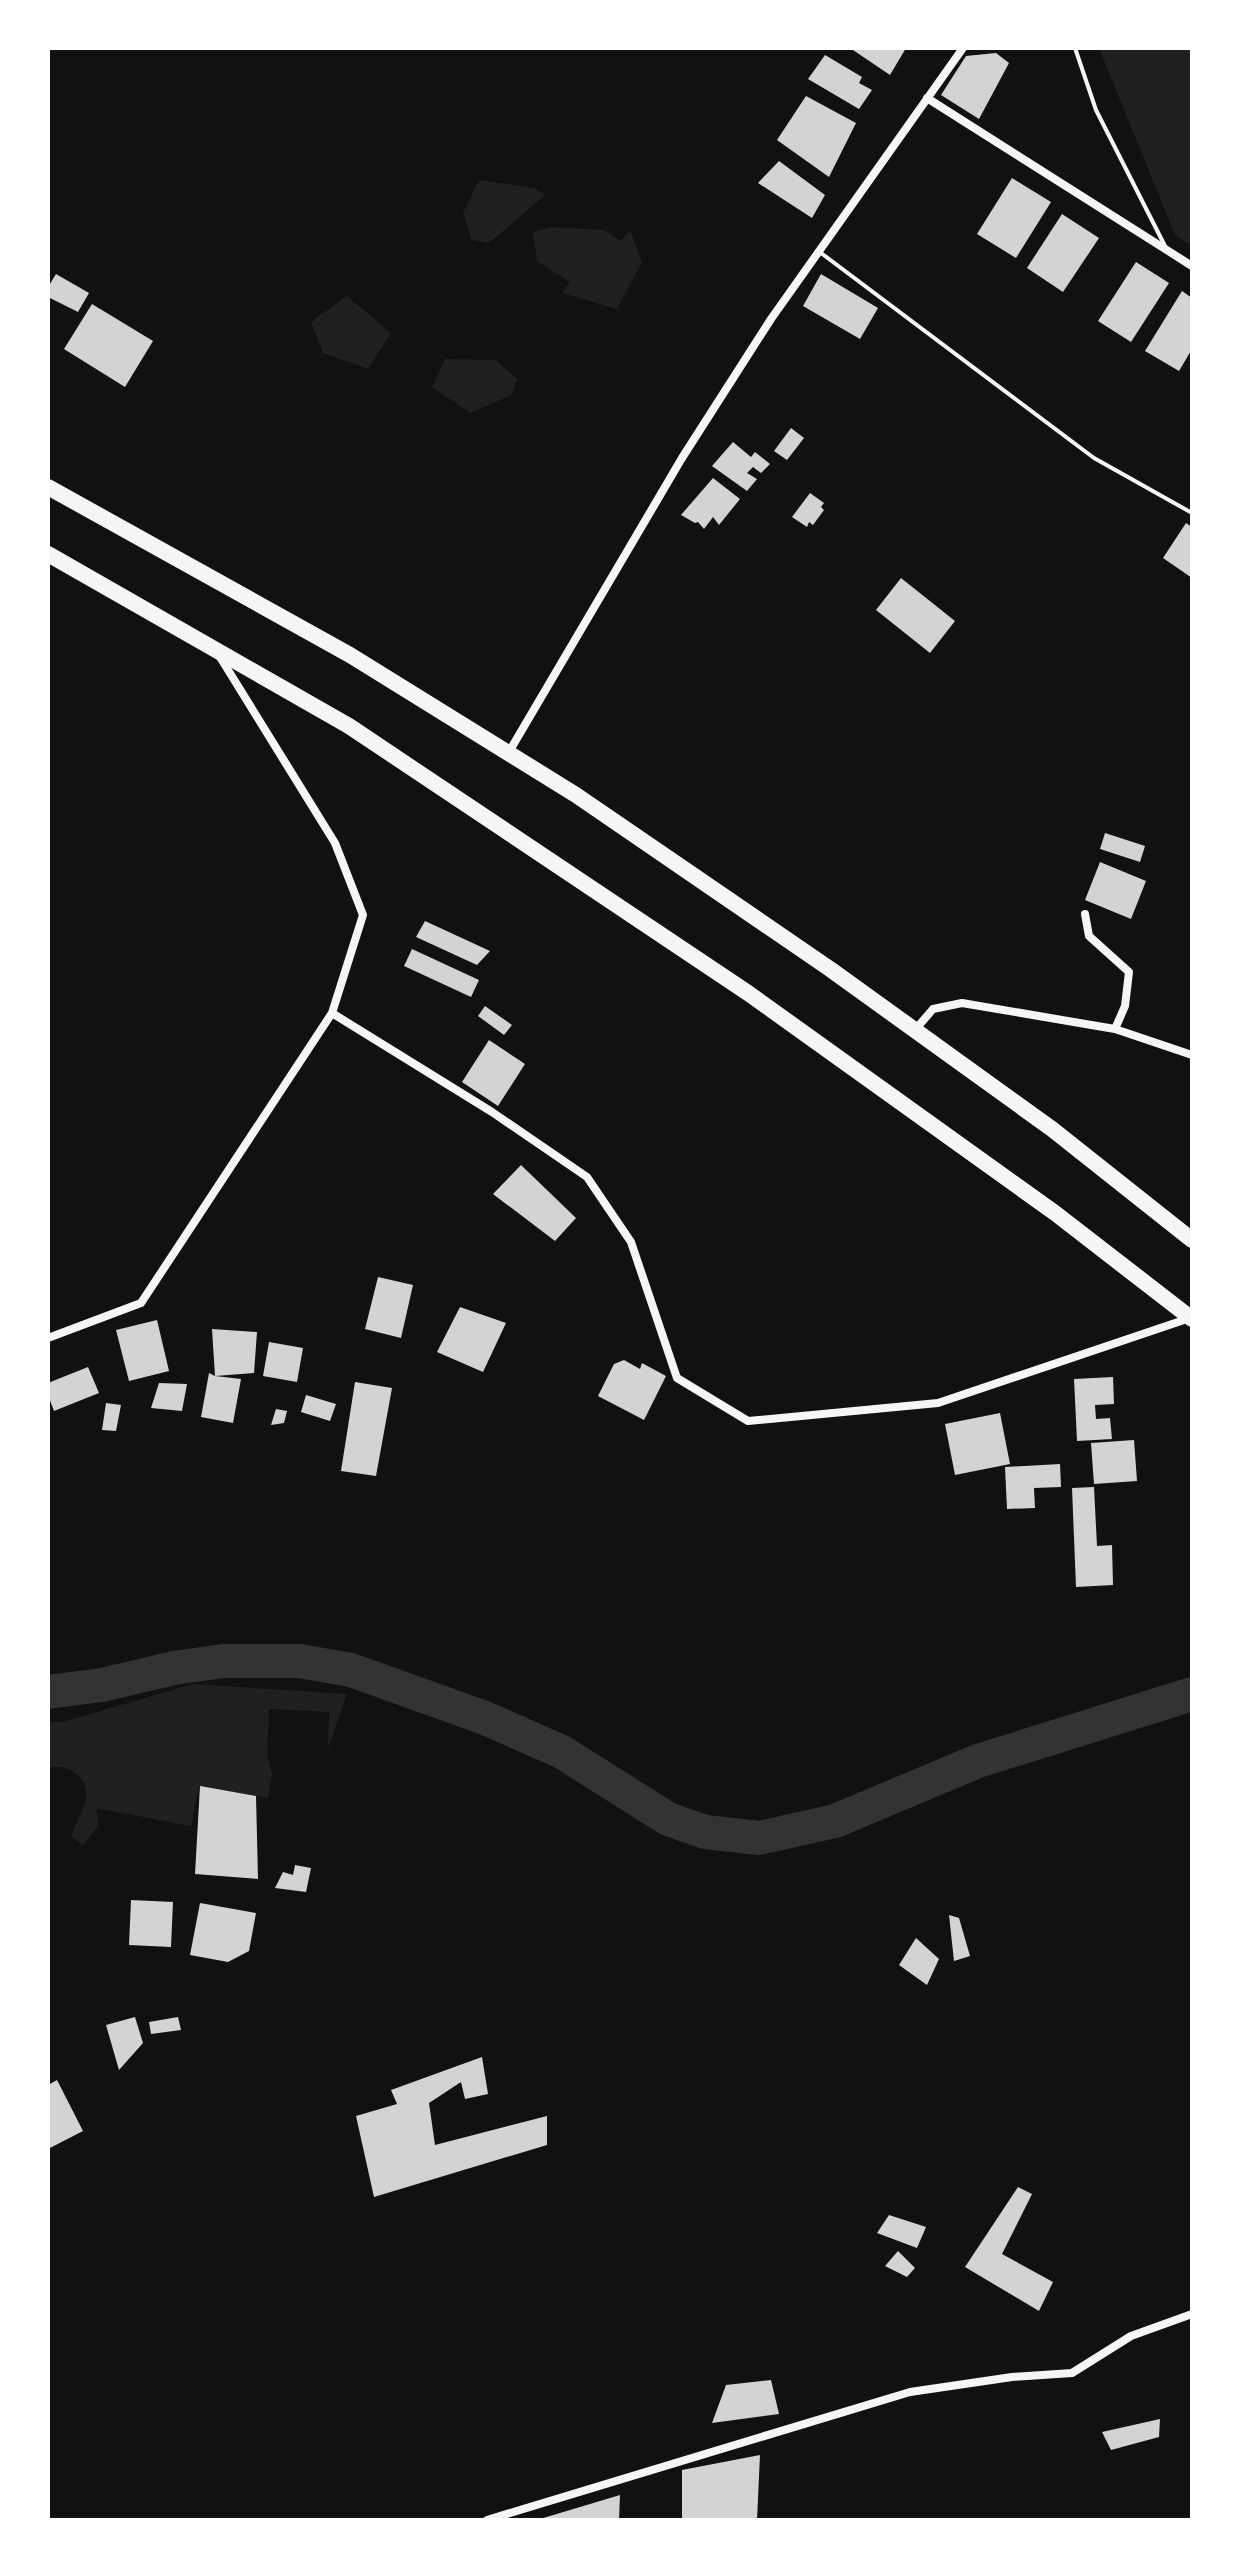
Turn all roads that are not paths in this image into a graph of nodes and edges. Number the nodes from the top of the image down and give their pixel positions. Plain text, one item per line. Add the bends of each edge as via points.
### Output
1 (963, 48) edge
2 (1075, 48) edge
3 (927, 98) junction
4 (1167, 250) junction
5 (819, 251) junction
6 (1192, 266) edge
7 (48, 487) edge
8 (1192, 513) edge
9 (48, 554) edge
10 (216, 649) junction
11 (509, 752) junction
12 (1085, 914) dead end
13 (332, 1013) junction
14 (1115, 1029) junction
15 (915, 1031) junction
16 (1192, 1055) edge
17 (1192, 1240) edge
18 (1191, 1318) edge
19 (48, 1338) edge
20 (1192, 2314) edge
21 (487, 2520) edge

1 - 3 street
2 - 4 lane via 1096,110
3 - 4 street
3 - 5 street
4 - 6 street
5 - 8 lane via 1094,458
5 - 11 street via 682,458
7 - 11 highway via 350,655
9 - 10 highway
10 - 13 street via 335,843 363,915
10 - 18 highway via 349,726 748,993 1055,1213
11 - 15 highway
12 - 14 street via 1089,936 1129,972 1125,1006
13 - 18 street via 587,1177 631,1242 677,1378 748,1421 938,1403
13 - 19 street via 141,1303
14 - 15 street via 962,1003 933,1009
14 - 16 street
15 - 17 highway via 1052,1129
20 - 21 street via 1131,2336 1072,2373 910,2392

